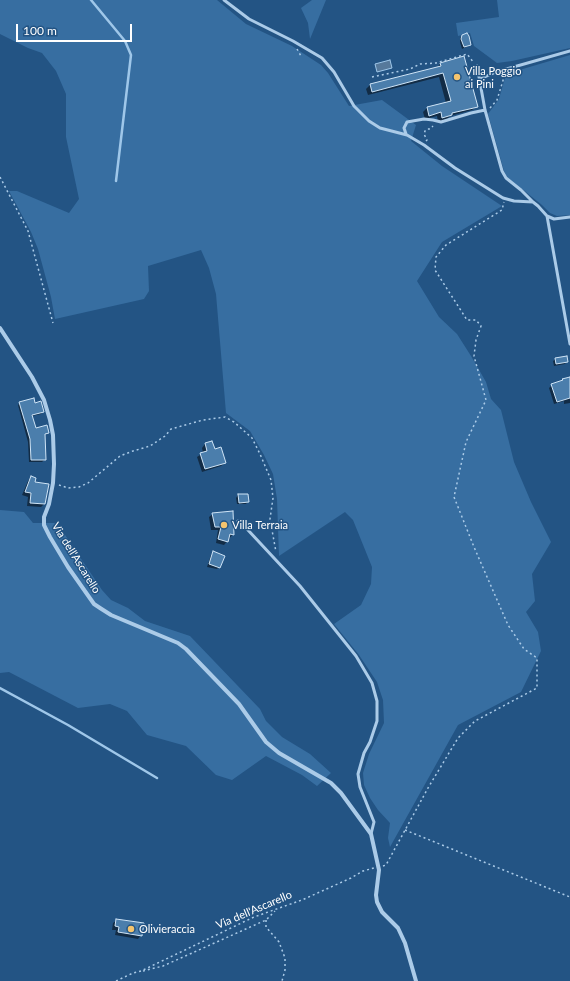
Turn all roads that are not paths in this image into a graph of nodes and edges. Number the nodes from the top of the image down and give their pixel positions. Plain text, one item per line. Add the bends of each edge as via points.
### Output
1 (224, 0) edge
2 (570, 51) edge
3 (477, 66) road end
4 (480, 80) junction
5 (485, 112) junction
6 (407, 135) junction
7 (533, 202) junction
8 (547, 216) junction
9 (570, 217) edge
10 (0, 328) edge
11 (0, 334) edge
12 (7, 338) junction
13 (570, 344) edge
14 (238, 522) dead end
15 (371, 834) junction
16 (416, 981) edge

1 - 6 lane via 249,20 322,58 334,72 354,106 369,121 380,128
2 - 4 lane via 496,72
3 - 4 lane
4 - 5 lane
5 - 6 lane via 470,113 445,122 424,119 407,122 404,128
5 - 7 lane via 502,171 506,178
6 - 7 lane via 505,199
7 - 8 lane
8 - 9 lane
8 - 13 lane
10 - 12 street, Via dell'Ascarello
11 - 12 lane
12 - 15 street, Via dell'Ascarello via 44,400 54,435 53,483 44,525 68,567 94,604 111,615 172,640 186,649 239,704 266,742 279,753 331,782
14 - 15 lane via 300,586 356,656 372,684 377,701 377,721 358,774 360,787 374,822
15 - 16 street, Via dell'Ascarello via 378,866 377,902 382,912 398,928

